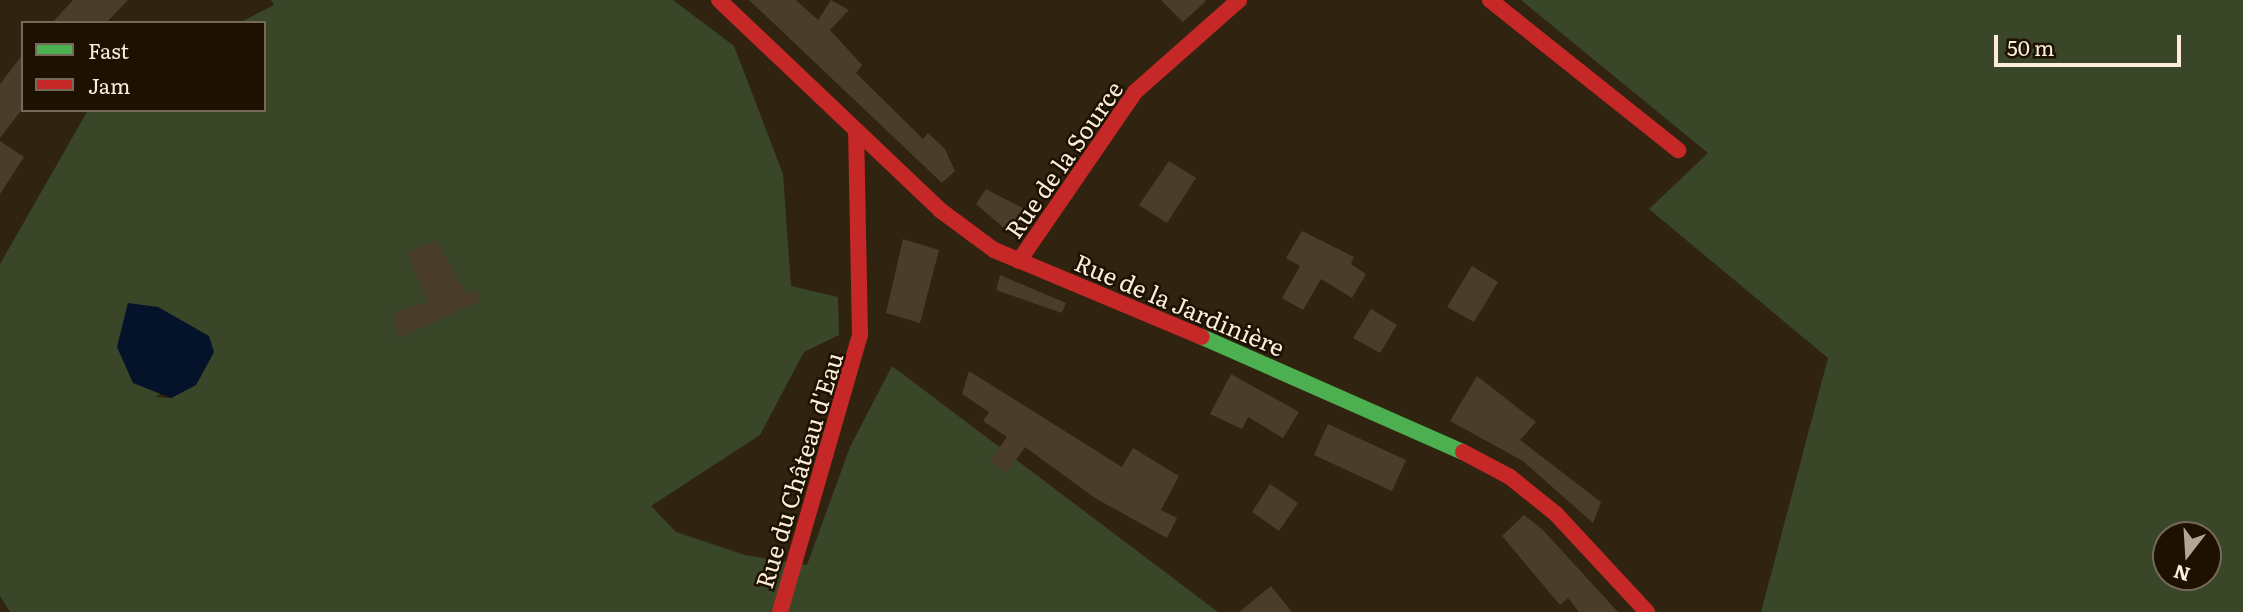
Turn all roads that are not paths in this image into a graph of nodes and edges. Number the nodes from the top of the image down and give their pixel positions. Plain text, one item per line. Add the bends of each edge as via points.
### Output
1 (719, 0) edge
2 (1239, 0) edge
3 (1490, 0) edge
4 (856, 131) junction
5 (1678, 150) dead end
6 (1019, 261) junction
7 (780, 612) edge
8 (1647, 612) edge

1 - 4 street, Rue de la Jardinière
2 - 6 street, Rue de la Source via 1135,92
3 - 5 street
4 - 6 street, Rue de la Jardinière via 940,210
4 - 7 street, Rue du Château d'Eau via 860,335
6 - 8 street, Rue de la Jardinière via 1414,426 1510,477 1556,513

